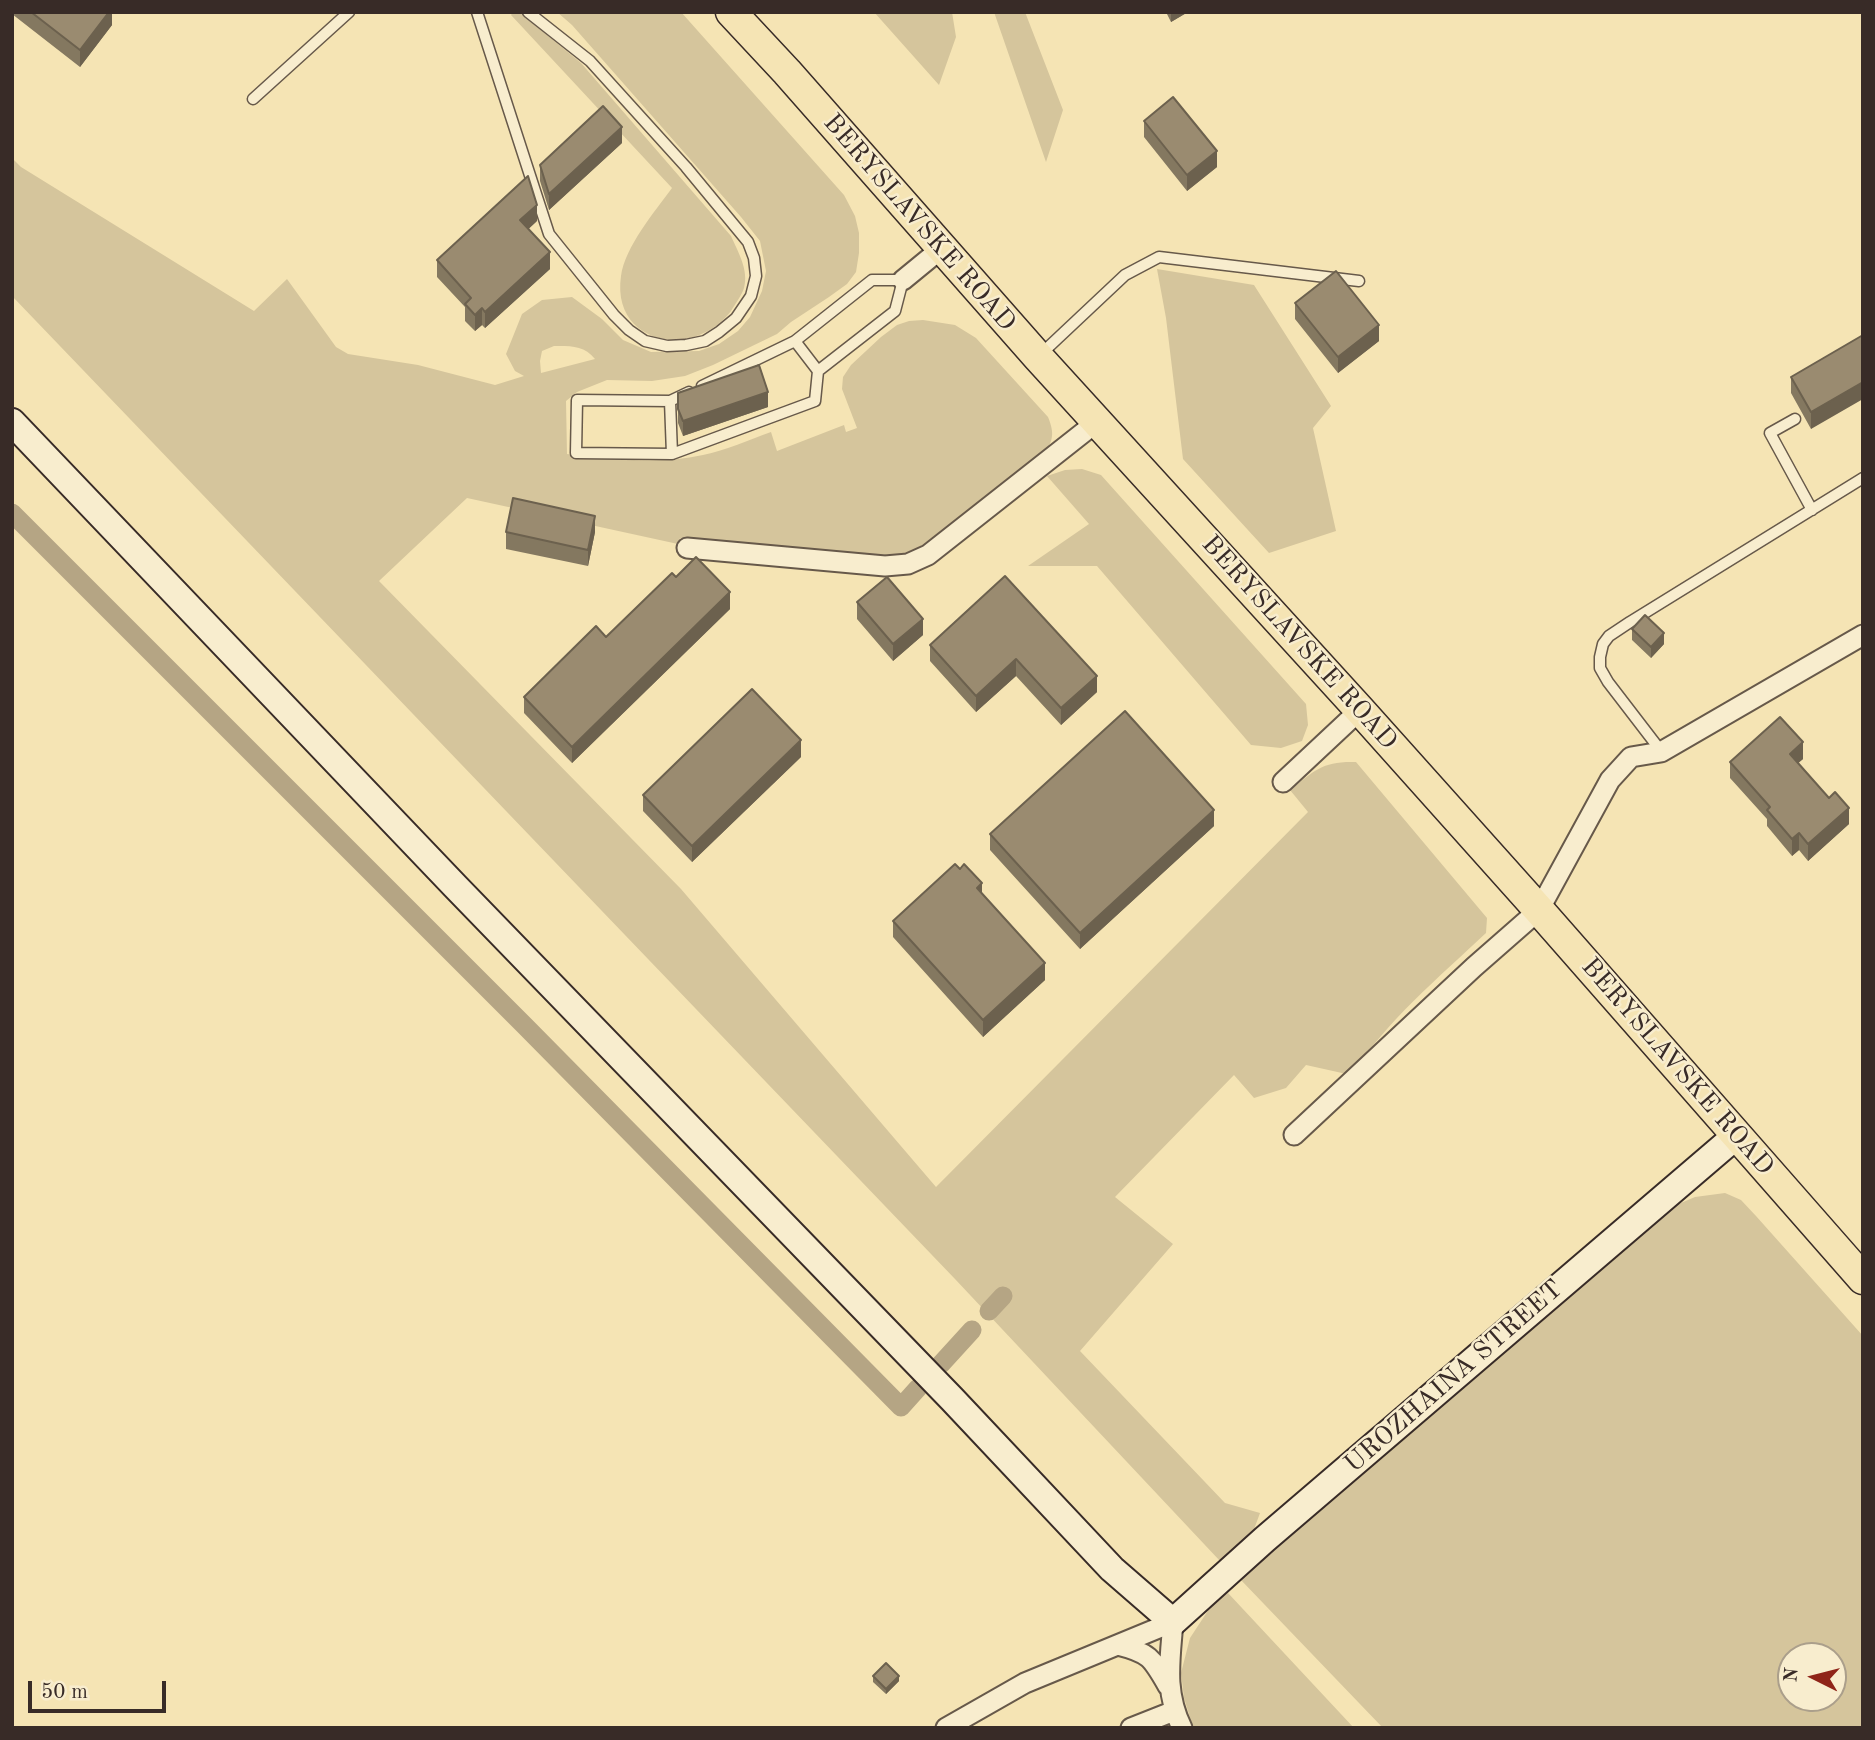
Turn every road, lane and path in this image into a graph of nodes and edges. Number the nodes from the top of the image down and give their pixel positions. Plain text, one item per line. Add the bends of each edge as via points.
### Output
1 (349, 12) edge
2 (477, 12) edge
3 (527, 12) edge
4 (731, 12) edge
5 (253, 99) dead end
6 (942, 248) junction
7 (903, 280) junction
8 (1359, 281) dead end
9 (795, 341) junction
10 (1038, 357) junction
11 (818, 371) junction
12 (670, 401) junction
13 (1795, 419) dead end
14 (1098, 421) junction
15 (12, 422) edge
16 (671, 453) junction
17 (1863, 478) edge
18 (1812, 510) junction
19 (687, 548) dead end
20 (1863, 635) edge
21 (1360, 710) junction
22 (1661, 752) junction
23 (1283, 782) dead end
24 (1539, 910) junction
25 (1294, 1135) dead end
26 (1737, 1135) junction
27 (1863, 1279) edge
28 (1172, 1622) junction
29 (1118, 1645) junction
30 (1169, 1687) junction
31 (1178, 1719) edge
32 (946, 1728) edge
33 (1131, 1728) edge

1 - 5 lane
2 - 3 lane via 549,234 614,315 645,341 667,346 705,341 736,318 751,296 756,276 748,242 590,61
4 - 6 main road, BERYSLAVSKE ROAD
6 - 7 street
6 - 10 main road, BERYSLAVSKE ROAD
7 - 9 lane via 872,280
7 - 11 lane via 895,311
8 - 10 lane via 1159,257 1125,275
9 - 11 lane
9 - 12 lane
10 - 14 main road, BERYSLAVSKE ROAD
11 - 16 lane via 815,401
12 - 16 lane
12 - 16 lane via 578,400 576,453
13 - 18 lane via 1770,433
14 - 19 street via 928,555 908,564 885,566
14 - 21 main road, BERYSLAVSKE ROAD
15 - 28 street via 1112,1569
17 - 18 lane
18 - 22 lane via 1630,622 1603,644 1600,668
20 - 22 street
21 - 23 street
21 - 24 main road, BERYSLAVSKE ROAD
22 - 24 street via 1631,757 1610,780
24 - 25 street
24 - 26 main road, BERYSLAVSKE ROAD
26 - 27 main road, BERYSLAVSKE ROAD
26 - 28 street, UROZHAINA STREET
28 - 29 street
28 - 30 street
29 - 30 street via 1148,1656
29 - 32 street via 1025,1683
30 - 31 street
31 - 33 street

